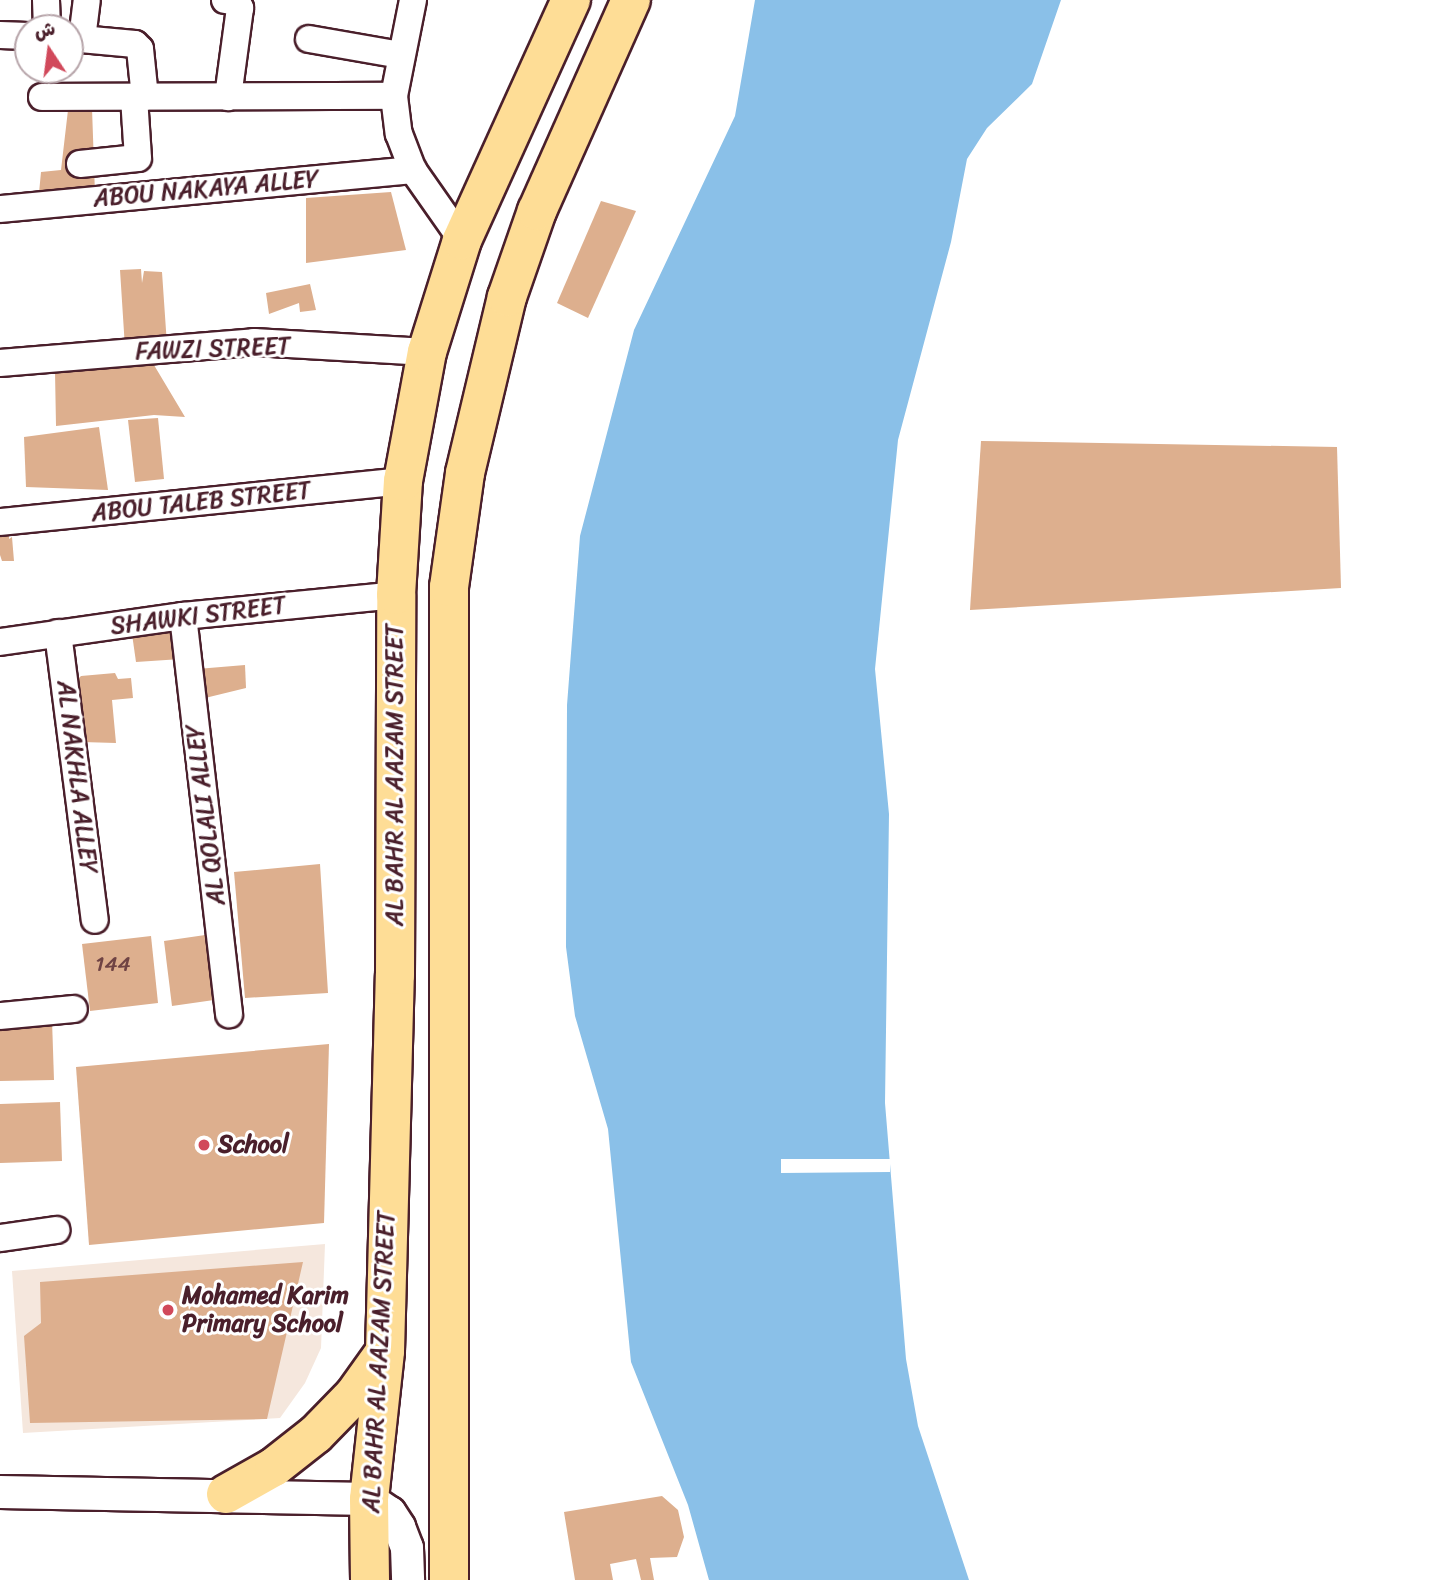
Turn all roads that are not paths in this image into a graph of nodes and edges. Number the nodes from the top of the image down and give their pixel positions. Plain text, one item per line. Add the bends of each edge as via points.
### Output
1 (225, 0) edge
2 (413, 0) edge
3 (571, 0) edge
4 (631, 0) edge
5 (84, 39) edge
6 (309, 39) dead end
7 (401, 55) junction
8 (394, 96) junction
9 (42, 97) dead end
10 (140, 97) junction
11 (228, 97) junction
12 (80, 164) dead end
13 (413, 170) junction
14 (0, 209) edge
15 (462, 240) junction
16 (427, 352) junction
17 (0, 363) edge
18 (403, 481) junction
19 (0, 522) edge
20 (396, 595) junction
21 (183, 616) junction
22 (58, 633) junction
23 (0, 642) edge
24 (95, 920) dead end
25 (74, 1009) dead end
26 (229, 1014) dead end
27 (0, 1015) edge
28 (56, 1230) dead end
29 (0, 1238) edge
30 (385, 1351) junction
31 (0, 1492) edge
32 (226, 1494) junction
33 (369, 1499) junction
34 (370, 1580) edge
35 (408, 1580) edge
36 (449, 1580) edge

1 - 11 street via 237,2 240,8
2 - 7 street
3 - 15 main road, AL BAHR AL AAZAM STREET
4 - 36 main road via 537,211 507,297 465,473 449,587
5 - 10 street via 138,46
6 - 7 street
7 - 8 street
8 - 11 street
8 - 13 street via 399,134
9 - 10 street
10 - 11 street
10 - 12 street via 138,158
13 - 14 street, ABOU NAKAYA ALLEY
13 - 15 street
15 - 16 main road, AL BAHR AL AAZAM STREET
16 - 17 street, FAWZI STREET via 254,342
16 - 18 main road, AL BAHR AL AAZAM STREET
18 - 19 street, ABOU TALEB STREET
18 - 20 main road, AL BAHR AL AAZAM STREET
20 - 21 street, SHAWKI STREET
20 - 30 main road, AL BAHR AL AAZAM STREET via 395,975
21 - 22 street, SHAWKI STREET
21 - 26 street, AL QOLALI ALLEY
22 - 23 street, SHAWKI STREET
22 - 24 street, AL NAKHLA ALLEY
25 - 27 street
28 - 29 street
30 - 32 main road via 354,1395 316,1434 274,1468
30 - 33 main road, AL BAHR AL AAZAM STREET
31 - 32 street
32 - 33 street
33 - 34 main road, AL BAHR AL AAZAM STREET
33 - 35 street via 390,1513 400,1528 407,1548

